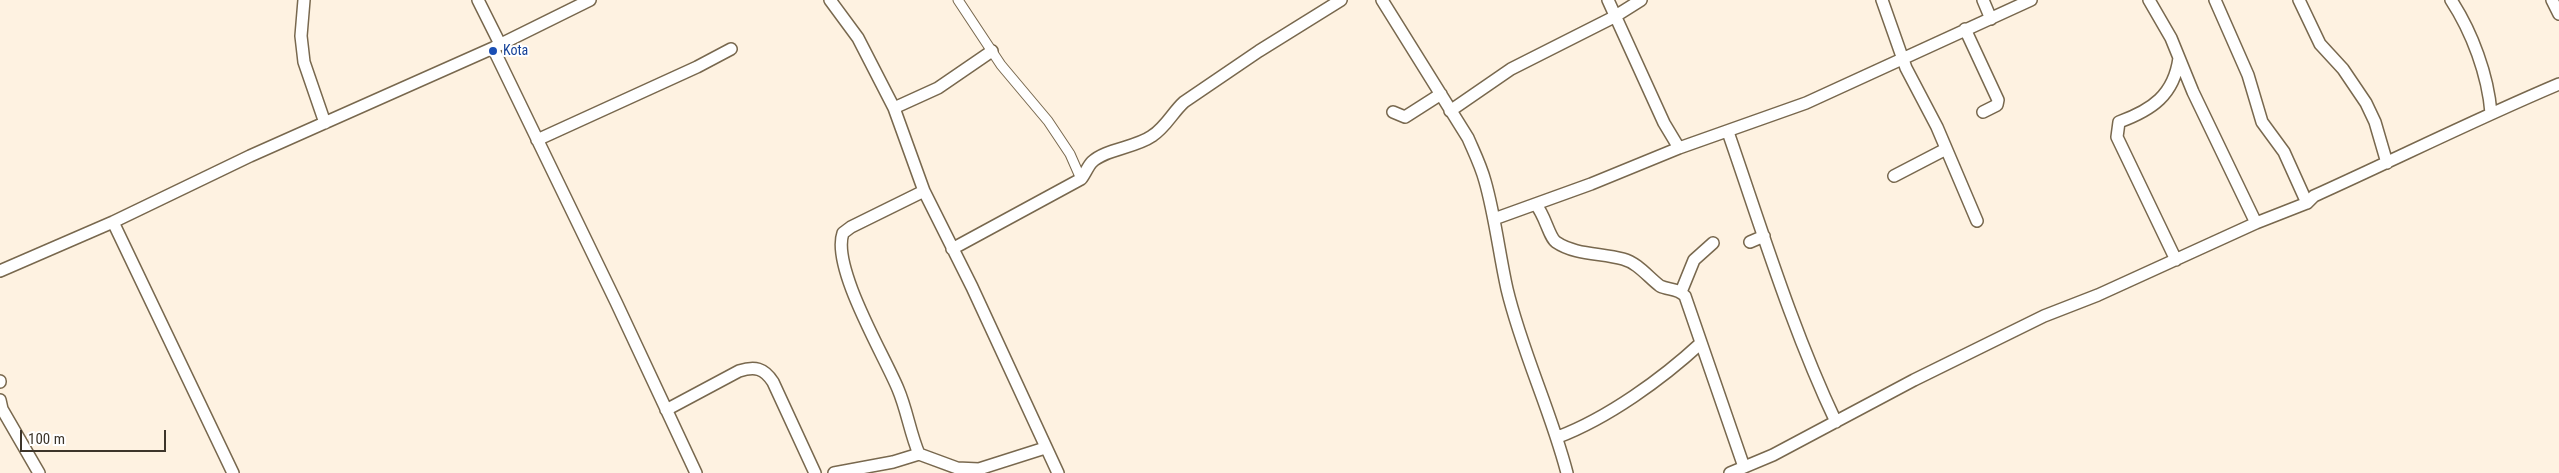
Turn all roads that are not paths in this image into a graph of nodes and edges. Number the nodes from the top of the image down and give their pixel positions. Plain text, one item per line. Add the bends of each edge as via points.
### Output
1 (304, 0) edge
2 (478, 0) edge
3 (590, 0) edge
4 (830, 0) edge
5 (958, 0) edge
6 (1341, 0) edge
7 (1382, 0) edge
8 (1608, 0) edge
9 (1641, 0) edge
10 (1882, 0) edge
11 (1982, 0) edge
12 (2030, 0) edge
13 (2149, 0) edge
14 (2214, 0) edge
15 (2299, 0) edge
16 (2451, 0) edge
17 (2552, 0) edge
18 (2559, 14) edge
19 (1614, 17) junction
20 (1991, 19) junction
21 (1965, 29) junction
22 (496, 46) junction
23 (732, 49) dead end
24 (992, 51) junction
25 (1903, 58) junction
26 (2178, 58) junction
27 (2559, 84) edge
28 (1441, 94) junction
29 (894, 108) junction
30 (1450, 110) junction
31 (1393, 112) dead end
32 (1983, 112) dead end
33 (2491, 113) junction
34 (324, 124) junction
35 (1728, 132) junction
36 (537, 140) junction
37 (1678, 148) junction
38 (1946, 149) junction
39 (2387, 163) junction
40 (1894, 176) dead end
41 (1081, 179) junction
42 (924, 191) junction
43 (2307, 202) junction
44 (1536, 205) junction
45 (1494, 219) junction
46 (1977, 221) dead end
47 (113, 222) junction
48 (2256, 223) junction
49 (1764, 236) junction
50 (1750, 242) dead end
51 (1713, 243) dead end
52 (952, 249) junction
53 (2176, 260) junction
54 (0, 271) edge
55 (1681, 292) junction
56 (1701, 343) junction
57 (0, 400) edge
58 (666, 410) junction
59 (1836, 422) junction
60 (1558, 437) junction
61 (1045, 448) junction
62 (919, 454) junction
63 (689, 459) junction
64 (1744, 467) junction
65 (977, 471) edge
66 (39, 473) edge
67 (233, 473) edge
68 (689, 473) edge
69 (696, 473) edge
70 (815, 473) edge
71 (834, 473) edge
72 (1058, 473) edge
73 (1567, 473) edge
74 (1730, 473) edge

1 - 34 street via 301,36 304,62
2 - 22 street
3 - 22 street
4 - 29 street via 858,38
5 - 24 street
6 - 41 street via 1184,102 1150,138 1092,162
7 - 28 street
8 - 19 street
9 - 19 street
10 - 25 street
11 - 20 street
12 - 20 street
13 - 26 street via 2171,38
14 - 43 street via 2248,75 2262,122 2284,152
15 - 39 street via 2320,44 2343,68 2366,103
16 - 33 street via 2470,36 2489,90
17 - 18 street
19 - 30 street via 1511,69
19 - 37 street
20 - 21 street
21 - 25 street
21 - 32 street via 1998,100 1997,106
22 - 34 street
22 - 36 street
23 - 36 street
24 - 29 street via 938,88
24 - 41 street via 1048,121 1070,154
25 - 35 street via 1806,103
25 - 38 street
26 - 48 street
26 - 53 street via 2177,73 2168,92 2160,100 2119,122 2116,129
27 - 33 street
28 - 30 street
28 - 31 street via 1405,117
29 - 42 street
30 - 45 street via 1468,138 1478,162
33 - 39 street
34 - 47 street
35 - 37 street
35 - 49 street
36 - 58 street
37 - 44 street
38 - 40 street
38 - 46 street
39 - 43 street
41 - 52 street
42 - 52 street
42 - 62 street via 851,227 843,233 840,253 878,350 898,389
43 - 48 street
44 - 45 street
44 - 55 street via 1545,215 1550,236 1555,241 1580,251 1622,258 1662,286
45 - 60 street via 1507,290 1535,380
47 - 54 street
47 - 67 street
48 - 53 street
49 - 50 street
49 - 59 street via 1812,370
51 - 55 street via 1694,260
52 - 61 street
53 - 59 street via 2044,316
55 - 56 street via 1688,300
56 - 60 street via 1662,377 1594,420
56 - 64 street
57 - 66 street
58 - 63 street
58 - 70 street via 739,371 760,368 773,382
59 - 64 street
60 - 73 street
61 - 65 street
61 - 72 street
62 - 65 street via 957,468
62 - 71 street
63 - 68 street
63 - 69 street
64 - 74 street

